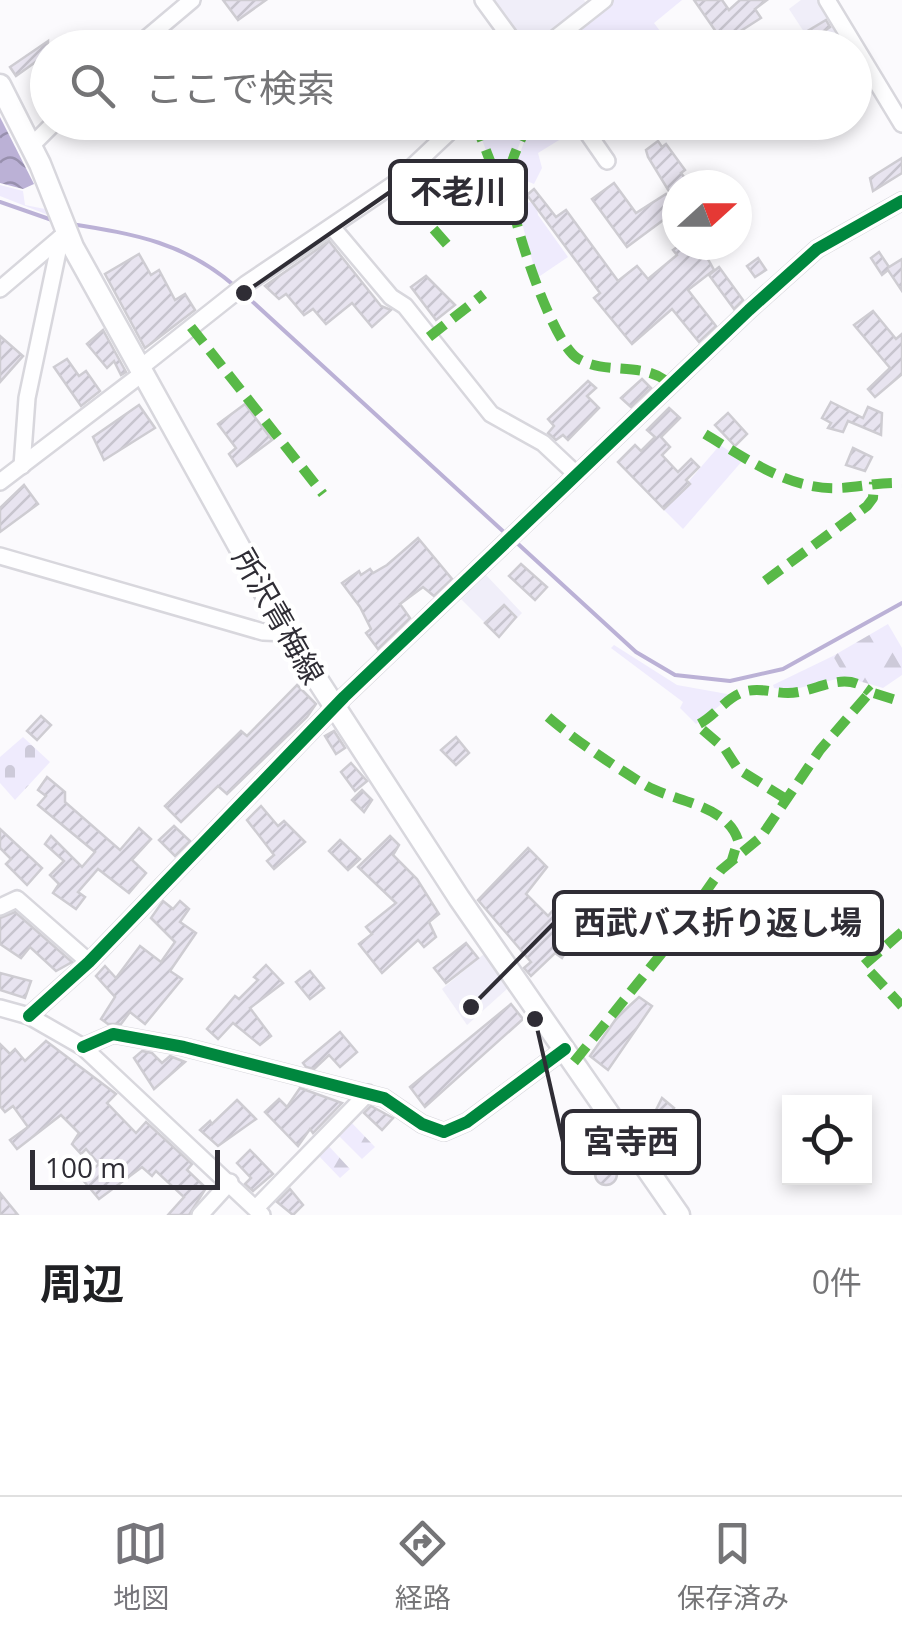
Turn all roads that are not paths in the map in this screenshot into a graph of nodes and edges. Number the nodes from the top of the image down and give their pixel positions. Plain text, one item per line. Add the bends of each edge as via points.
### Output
1 (192, 0) edge
2 (483, 0) edge
3 (604, 0) edge
4 (826, 0) edge
5 (156, 30) edge
6 (505, 30) edge
7 (567, 30) edge
8 (844, 30) edge
9 (872, 75) edge
10 (0, 85) edge
11 (902, 124) edge
12 (37, 140) edge
13 (441, 140) edge
14 (592, 140) edge
15 (32, 145) junction
16 (607, 161) dead end
17 (902, 202) edge
18 (332, 227) junction
19 (62, 228) junction
20 (0, 289) edge
21 (142, 370) junction
22 (22, 466) junction
23 (576, 474) junction
24 (0, 482) edge
25 (0, 556) edge
26 (287, 633) junction
27 (333, 708) junction
28 (0, 907) edge
29 (89, 962) junction
30 (0, 1008) edge
31 (29, 1016) junction
32 (83, 1047) junction
33 (565, 1049) junction
34 (368, 1093) junction
35 (230, 1182) junction
36 (258, 1212) edge
37 (200, 1215) edge
38 (679, 1215) edge

1 - 5 street
2 - 6 street
3 - 7 street
4 - 8 street
9 - 11 street
10 - 15 main road, 所沢青梅線
12 - 15 street
13 - 18 street via 394,184
14 - 16 street
15 - 19 main road, 所沢青梅線
17 - 23 street via 817,249
18 - 21 street via 240,288
18 - 23 street via 491,414 544,443
19 - 20 street
19 - 21 main road, 所沢青梅線
19 - 22 street via 26,398
21 - 22 street
21 - 26 main road, 所沢青梅線
22 - 24 street
23 - 27 street
25 - 26 street via 263,632
26 - 27 main road, 所沢青梅線
27 - 29 street
27 - 33 main road, 所沢青梅線
28 - 29 street via 17,898
29 - 31 street
30 - 31 street
31 - 32 street
32 - 34 street via 114,1034
32 - 35 street
33 - 34 street via 444,1132
33 - 38 main road, 所沢青梅線
34 - 36 street
35 - 36 street
35 - 37 street

